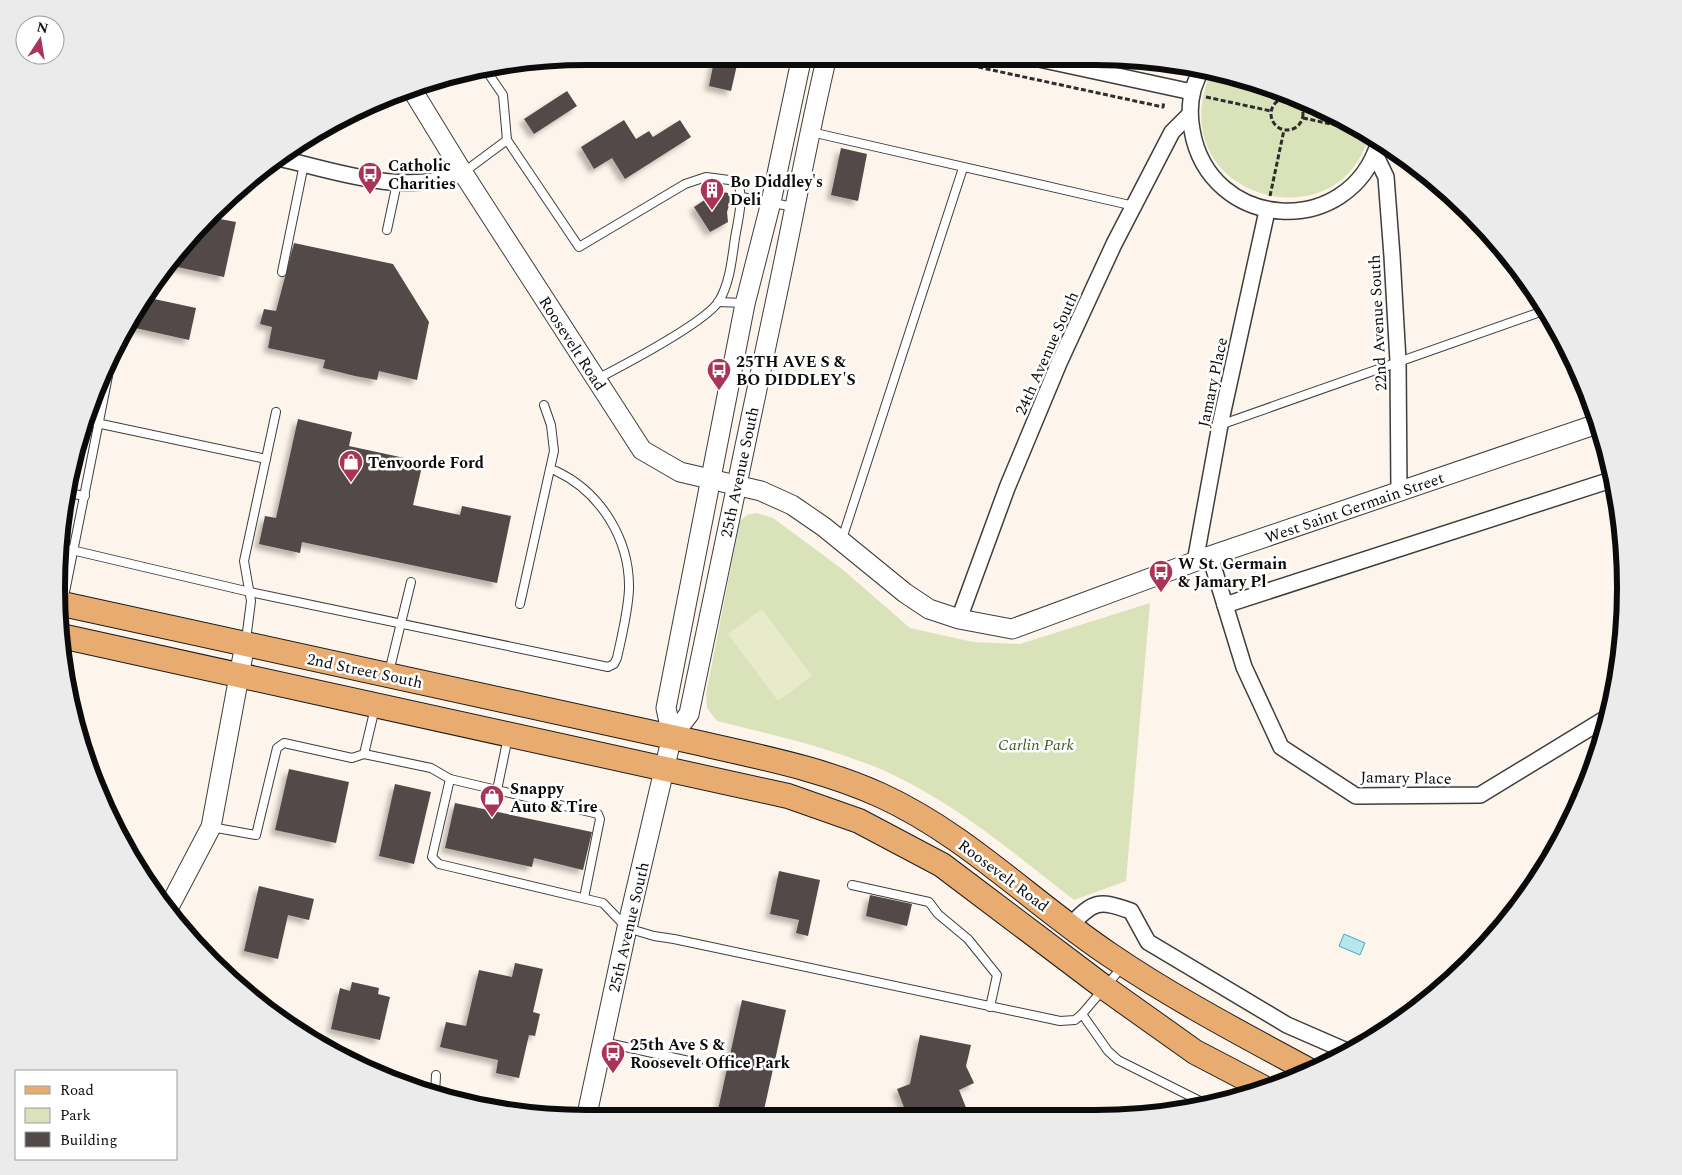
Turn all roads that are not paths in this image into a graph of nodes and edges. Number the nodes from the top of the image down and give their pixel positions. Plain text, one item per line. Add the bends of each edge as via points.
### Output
1 (800, 65) edge
2 (825, 65) edge
3 (1067, 65) edge
4 (489, 74) edge
5 (1198, 76) edge
6 (1192, 92) junction
7 (415, 95) edge
8 (1189, 116) junction
9 (809, 131) junction
10 (507, 140) junction
11 (1377, 148) edge
12 (287, 160) edge
13 (304, 164) junction
14 (963, 168) junction
15 (463, 173) junction
16 (397, 183) junction
17 (742, 198) junction
18 (771, 202) junction
19 (1134, 206) junction
20 (796, 208) junction
21 (1267, 211) junction
22 (387, 230) dead end
23 (282, 272) dead end
24 (718, 302) junction
25 (745, 304) junction
26 (1539, 313) edge
27 (1398, 361) junction
28 (597, 379) junction
29 (106, 385) edge
30 (544, 405) dead end
31 (276, 412) dead end
32 (92, 422) edge
33 (99, 423) junction
34 (1220, 425) junction
35 (1591, 426) edge
36 (266, 459) junction
37 (556, 471) dead end
38 (710, 478) junction
39 (1606, 482) edge
40 (735, 484) junction
41 (1399, 492) junction
42 (74, 494) edge
43 (85, 496) junction
44 (841, 542) junction
45 (66, 550) edge
46 (73, 552) junction
47 (1202, 559) junction
48 (411, 582) dead end
49 (65, 583) edge
50 (250, 592) junction
51 (520, 604) dead end
52 (1225, 604) junction
53 (66, 605) edge
54 (959, 618) junction
55 (401, 623) junction
56 (67, 637) edge
57 (245, 644) junction
58 (239, 675) junction
59 (388, 676) junction
60 (376, 704) junction
61 (1599, 722) edge
62 (508, 734) junction
63 (672, 736) junction
64 (364, 754) junction
65 (665, 769) junction
66 (450, 779) junction
67 (497, 790) junction
68 (211, 827) junction
69 (852, 885) dead end
70 (584, 898) junction
71 (171, 903) edge
72 (1070, 926) junction
73 (627, 928) junction
74 (1124, 964) junction
75 (1105, 988) junction
76 (990, 1007) junction
77 (1082, 1014) junction
78 (603, 1042) junction
79 (1341, 1048) edge
80 (698, 1062) dead end
81 (1302, 1067) edge
82 (436, 1075) dead end
83 (1256, 1084) edge
84 (435, 1087) edge
85 (1197, 1100) edge
86 (588, 1110) edge

1 - 18 street, 25th Avenue South
2 - 9 street, 25th Avenue South
3 - 6 street
4 - 10 lane via 503,95
5 - 6 street
6 - 8 street
7 - 15 street, Roosevelt Road
8 - 19 street, 24th Avenue South via 1172,132
8 - 21 street via 1195,148 1211,177 1236,198
9 - 14 lane
9 - 20 street, 25th Avenue South
10 - 15 lane
10 - 17 lane via 579,247 686,184 706,177 734,182 739,185
11 - 21 street via 1357,182 1331,202 1300,212
11 - 27 street, 22nd Avenue South via 1386,177
12 - 13 street
13 - 16 street
13 - 23 lane
14 - 19 lane
14 - 44 lane
15 - 16 street via 429,183
15 - 28 street, Roosevelt Road
16 - 22 lane
17 - 18 lane
17 - 24 lane via 732,259
18 - 20 lane
18 - 25 street, 25th Avenue South
19 - 54 street, 24th Avenue South via 1059,363 1007,488
20 - 40 street, 25th Avenue South
21 - 34 street, Jamary Place
24 - 25 lane
24 - 28 lane via 700,318 634,360
25 - 38 street, 25th Avenue South
26 - 27 lane
27 - 34 lane
27 - 41 street, 22nd Avenue South
28 - 38 street, Roosevelt Road via 642,450 680,472
29 - 33 lane
30 - 51 lane via 551,425 554,451
31 - 36 lane
32 - 33 lane
33 - 36 lane
33 - 43 lane
34 - 47 street, Jamary Place
35 - 41 street, West Saint Germain Street
36 - 50 lane via 244,561
37 - 55 lane via 594,498 611,521 624,549 629,591 618,658 614,664 600,666
38 - 40 street, West Saint Germain Street
38 - 63 street, 25th Avenue South via 666,708
39 - 52 street
40 - 44 street, West Saint Germain Street via 792,505
40 - 63 street, 25th Avenue South via 689,714
41 - 47 street, West Saint Germain Street
42 - 43 lane
43 - 46 lane
44 - 54 street, West Saint Germain Street via 904,593 929,609
45 - 46 lane
46 - 49 lane
46 - 50 lane
47 - 52 street, Jamary Place
47 - 54 street, West Saint Germain Street via 1012,629
48 - 55 lane
50 - 55 lane
50 - 57 lane via 250,621
52 - 61 street, Jamary Place via 1244,667 1281,747 1356,796 1480,794
53 - 57 main road, 2nd Street South
55 - 59 lane
56 - 58 main road, 2nd Street South
57 - 58 street
57 - 59 main road, 2nd Street South
58 - 60 main road, 2nd Street South
58 - 68 street
59 - 63 main road, 2nd Street South
60 - 62 main road, 2nd Street South
60 - 64 lane
62 - 65 main road, 2nd Street South
62 - 67 lane
63 - 65 street, 25th Avenue South
63 - 72 main road, Roosevelt Road via 804,768 880,795 944,829
64 - 66 lane via 431,768
64 - 68 lane via 352,758 284,742 277,748 256,836
65 - 73 street, 25th Avenue South
65 - 75 main road, Roosevelt Road via 788,796 859,821 942,865
66 - 67 lane
66 - 70 lane via 432,857 439,864
67 - 70 lane via 598,814 600,819
68 - 71 street
69 - 76 lane via 929,902 993,968 997,975
70 - 73 lane via 603,903
72 - 74 main road, Roosevelt Road
72 - 79 street via 1087,908 1106,903 1131,911 1148,942 1287,1025
73 - 76 lane
73 - 78 street, 25th Avenue South
74 - 75 lane
74 - 81 main road, Roosevelt Road via 1218,1022
75 - 77 lane
75 - 83 main road, Roosevelt Road via 1195,1052
76 - 77 lane via 1054,1021 1075,1020
77 - 85 lane via 1118,1060
78 - 80 lane
78 - 86 street, 25th Avenue South
82 - 84 lane

